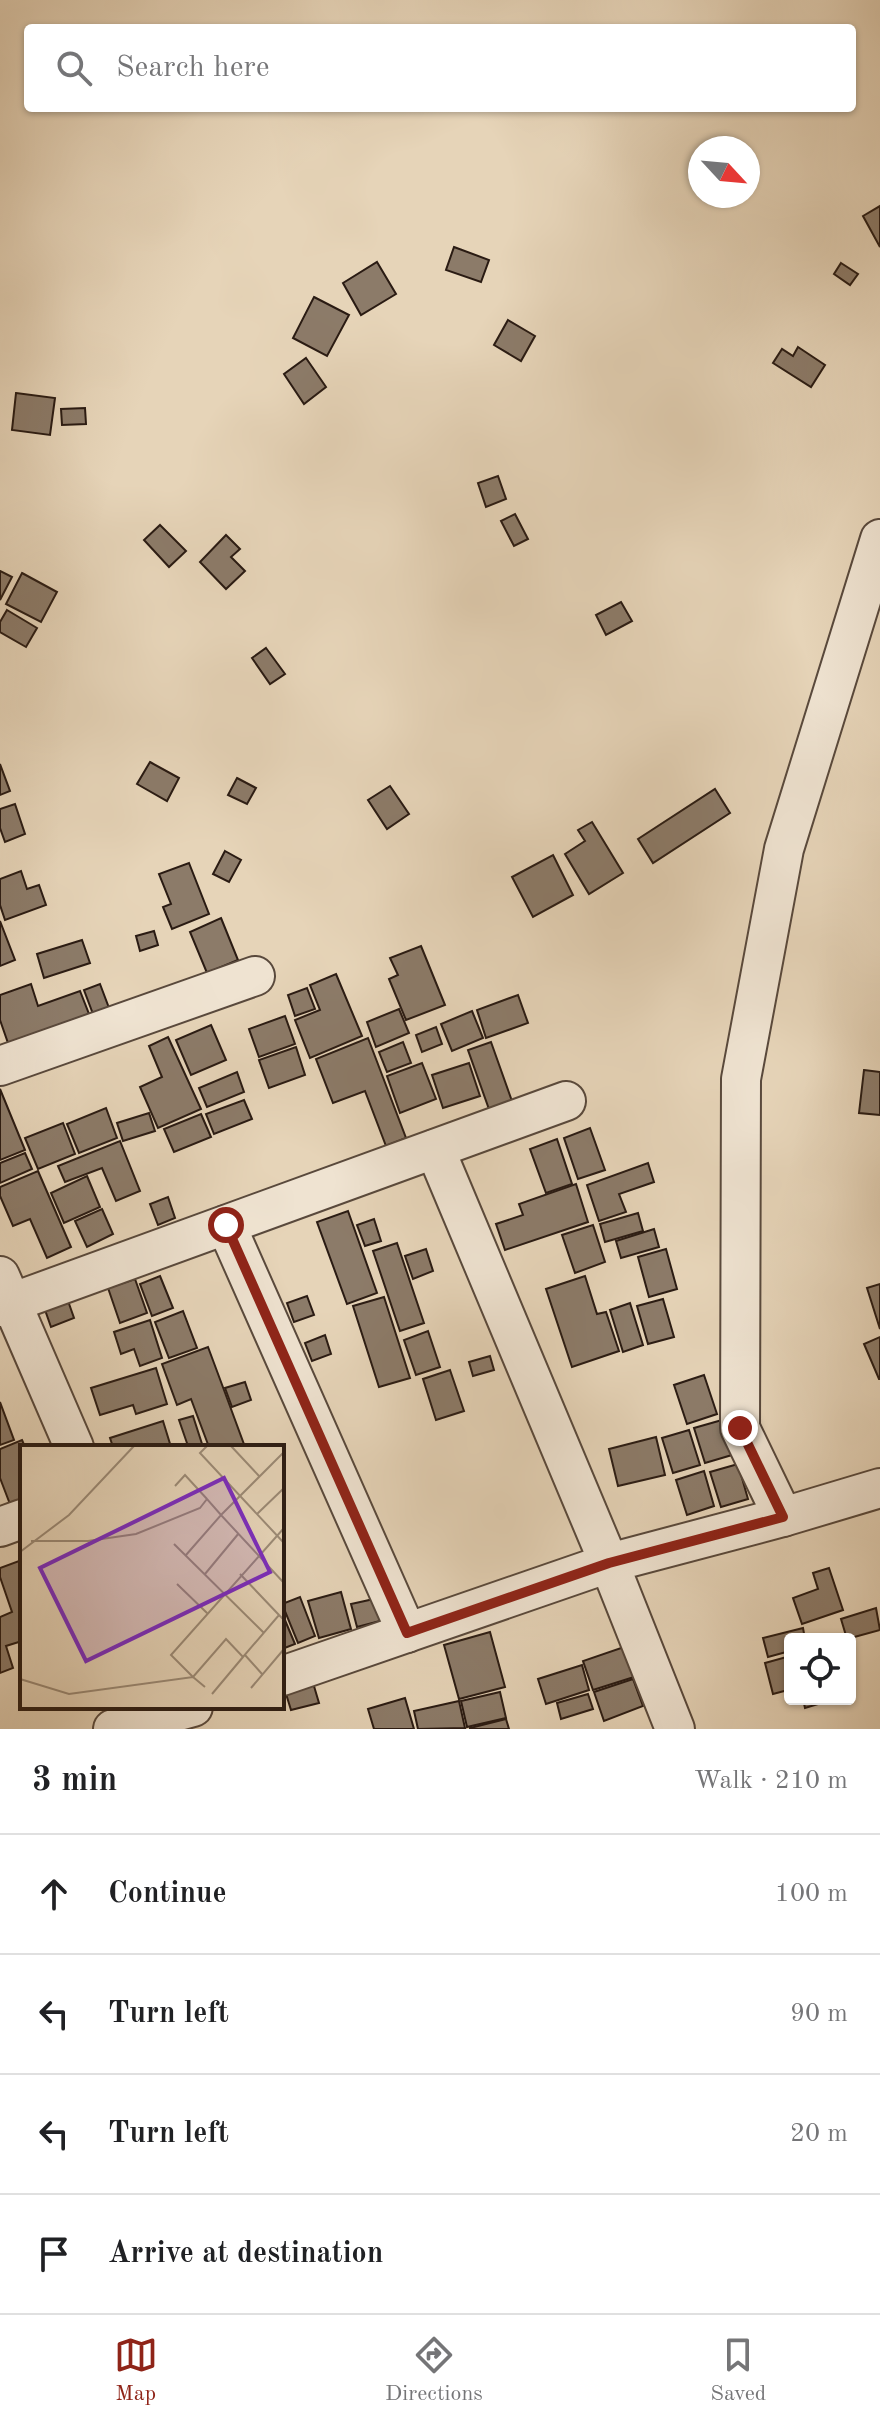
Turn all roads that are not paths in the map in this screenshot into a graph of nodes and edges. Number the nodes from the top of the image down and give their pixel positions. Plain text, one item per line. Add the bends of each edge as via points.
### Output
1 (880, 539) edge
2 (255, 976) dead end
3 (0, 1066) edge
4 (566, 1101) dead end
5 (435, 1149) junction
6 (226, 1225) junction
7 (4, 1295) edge
8 (73, 1445) edge
9 (880, 1488) edge
10 (783, 1517) junction
11 (20, 1520) edge
12 (0, 1527) edge
13 (609, 1563) junction
14 (407, 1633) junction
15 (284, 1675) edge
16 (184, 1714) edge
17 (113, 1729) edge
18 (675, 1729) edge

1 - 10 street via 784,849 741,1079 740,1428
2 - 3 street
4 - 5 street
5 - 6 street
5 - 13 street
6 - 7 street
6 - 14 street
7 - 8 street
9 - 10 street
10 - 13 street
11 - 12 street
13 - 14 street
13 - 18 street
14 - 15 street
16 - 17 street

